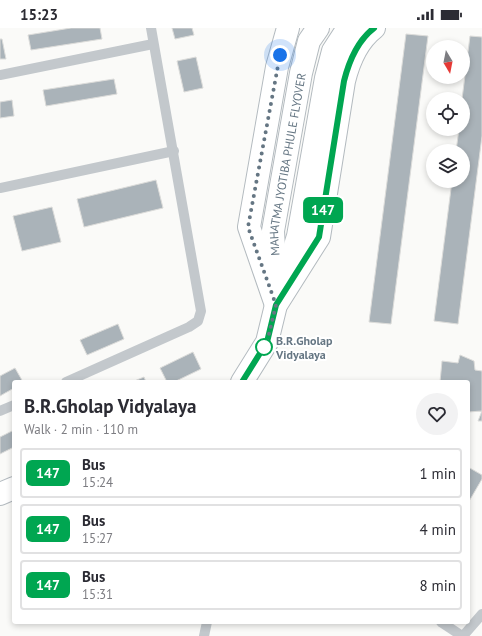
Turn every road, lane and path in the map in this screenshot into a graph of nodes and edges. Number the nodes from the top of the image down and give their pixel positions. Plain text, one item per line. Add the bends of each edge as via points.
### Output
1 (151, 28) edge
2 (288, 28) edge
3 (318, 28) edge
4 (348, 28) edge
5 (374, 28) edge
6 (153, 44) junction
7 (0, 75) edge
8 (174, 151) junction
9 (0, 188) edge
10 (276, 305) junction
11 (70, 380) edge
12 (244, 380) edge
13 (12, 406) edge
14 (0, 411) edge
15 (12, 489) edge
16 (0, 494) edge
17 (482, 614) edge
18 (206, 624) edge
19 (444, 624) edge
20 (204, 636) edge
21 (462, 636) edge

1 - 6 lane
2 - 10 main road via 277,67 248,227
3 - 10 main road, MAHATMA JYOTIBA PHULE FLYOVER via 309,41 301,72 273,231
4 - 10 main road via 333,51 329,64 298,236
5 - 10 main road via 350,59 344,81 319,237
6 - 7 lane
6 - 8 lane
8 - 9 lane
8 - 11 lane via 201,310 198,321
10 - 12 main road via 267,342
13 - 14 lane
15 - 16 main road
17 - 21 lane
18 - 20 lane
19 - 21 lane

